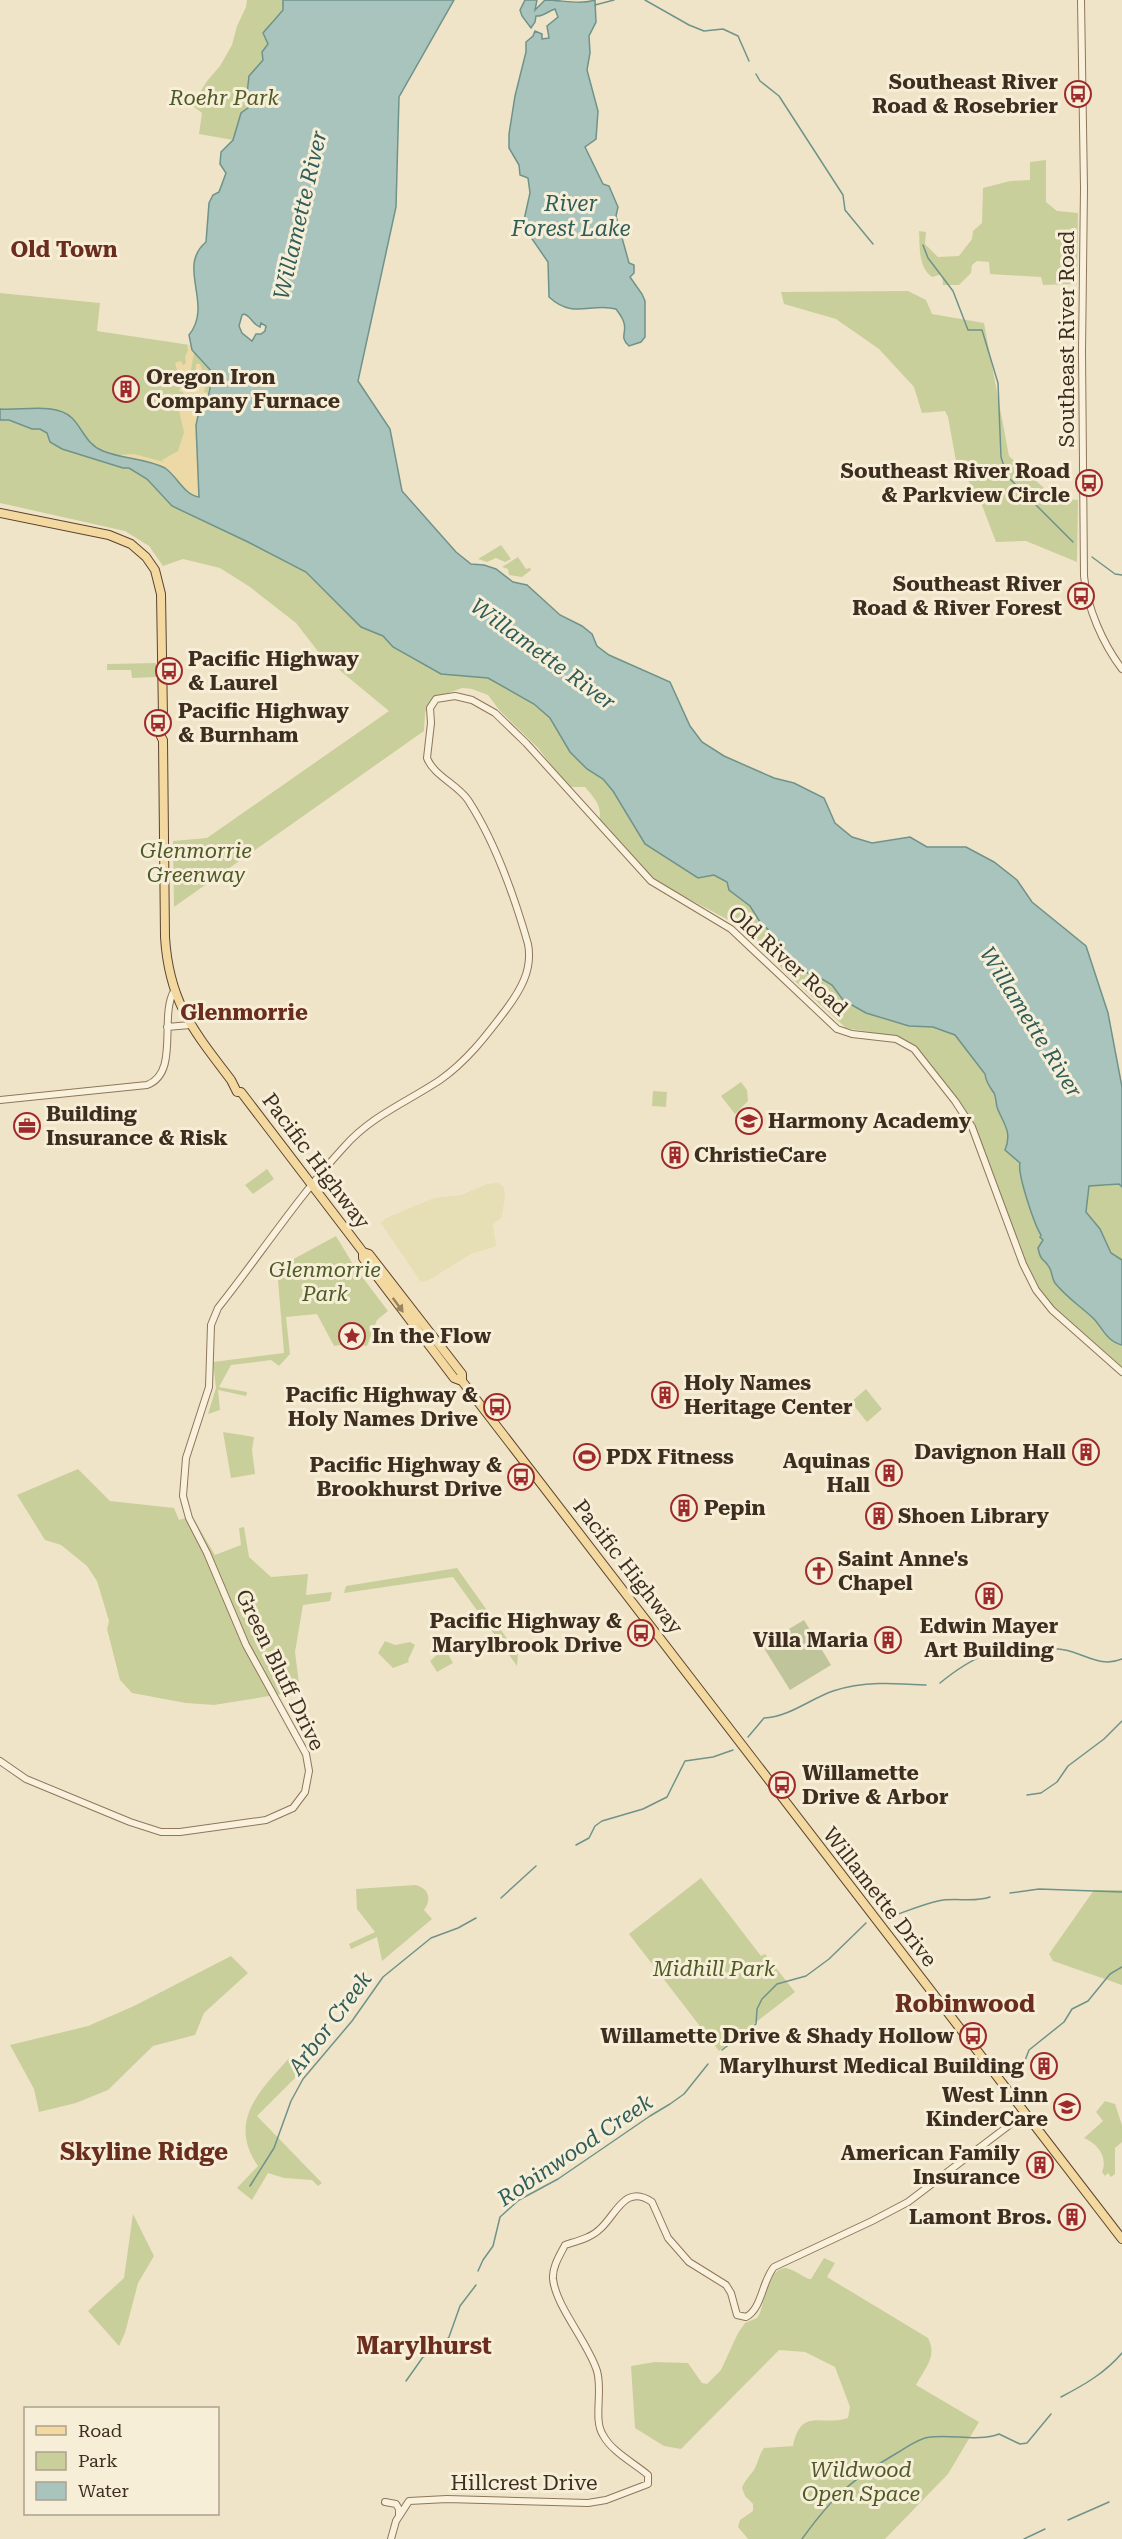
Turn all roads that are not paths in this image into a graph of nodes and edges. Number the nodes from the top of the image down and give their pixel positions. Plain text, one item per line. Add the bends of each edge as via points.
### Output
1 (1081, 0) edge
2 (0, 513) edge
3 (1122, 669) edge
4 (439, 698) joint
5 (174, 991) junction
6 (190, 1025) junction
7 (167, 1027) junction
8 (0, 1100) edge
9 (312, 1186) junction
10 (1122, 1372) edge
11 (0, 1761) edge
12 (764, 1775) joint
13 (1024, 2114) junction
14 (1122, 2239) edge
15 (385, 2502) dead end
16 (399, 2516) junction
17 (391, 2539) edge

1 - 3 street, Southeast River Road via 1084,576 1098,627
2 - 5 main road, Pacific Highway via 109,535 131,544 155,570 161,594 166,720 165,937
4 - 9 street, Green Bluff Drive via 430,708 427,758 435,770 460,789 490,841 528,944 529,962 508,1007 465,1059 434,1084 370,1123 343,1147
4 - 10 street, Old River Road via 466,698 495,713 651,881 731,928 834,1027 852,1035 901,1041 914,1049 972,1127 1036,1290 1052,1310
5 - 6 main road, Pacific Highway
5 - 7 street
6 - 7 street
6 - 9 main road, Pacific Highway
7 - 8 street via 164,1071 151,1084
9 - 11 street, Green Bluff Drive via 212,1318 209,1387 183,1471 185,1507 249,1651 306,1754 309,1776 303,1796 286,1812 267,1820 161,1832 26,1779
9 - 12 main road, Pacific Highway via 412,1324 454,1378 462,1382
12 - 13 main road, Willamette Drive
13 - 14 main road, Willamette Drive
13 - 16 street, Hillcrest Drive via 908,2202 774,2267 746,2318 737,2315 726,2285 689,2262 673,2245 654,2205 645,2198 625,2200 595,2233 565,2245 553,2280 596,2368 601,2432 648,2475 648,2484 588,2503 409,2501
15 - 16 street via 396,2504
16 - 17 street

